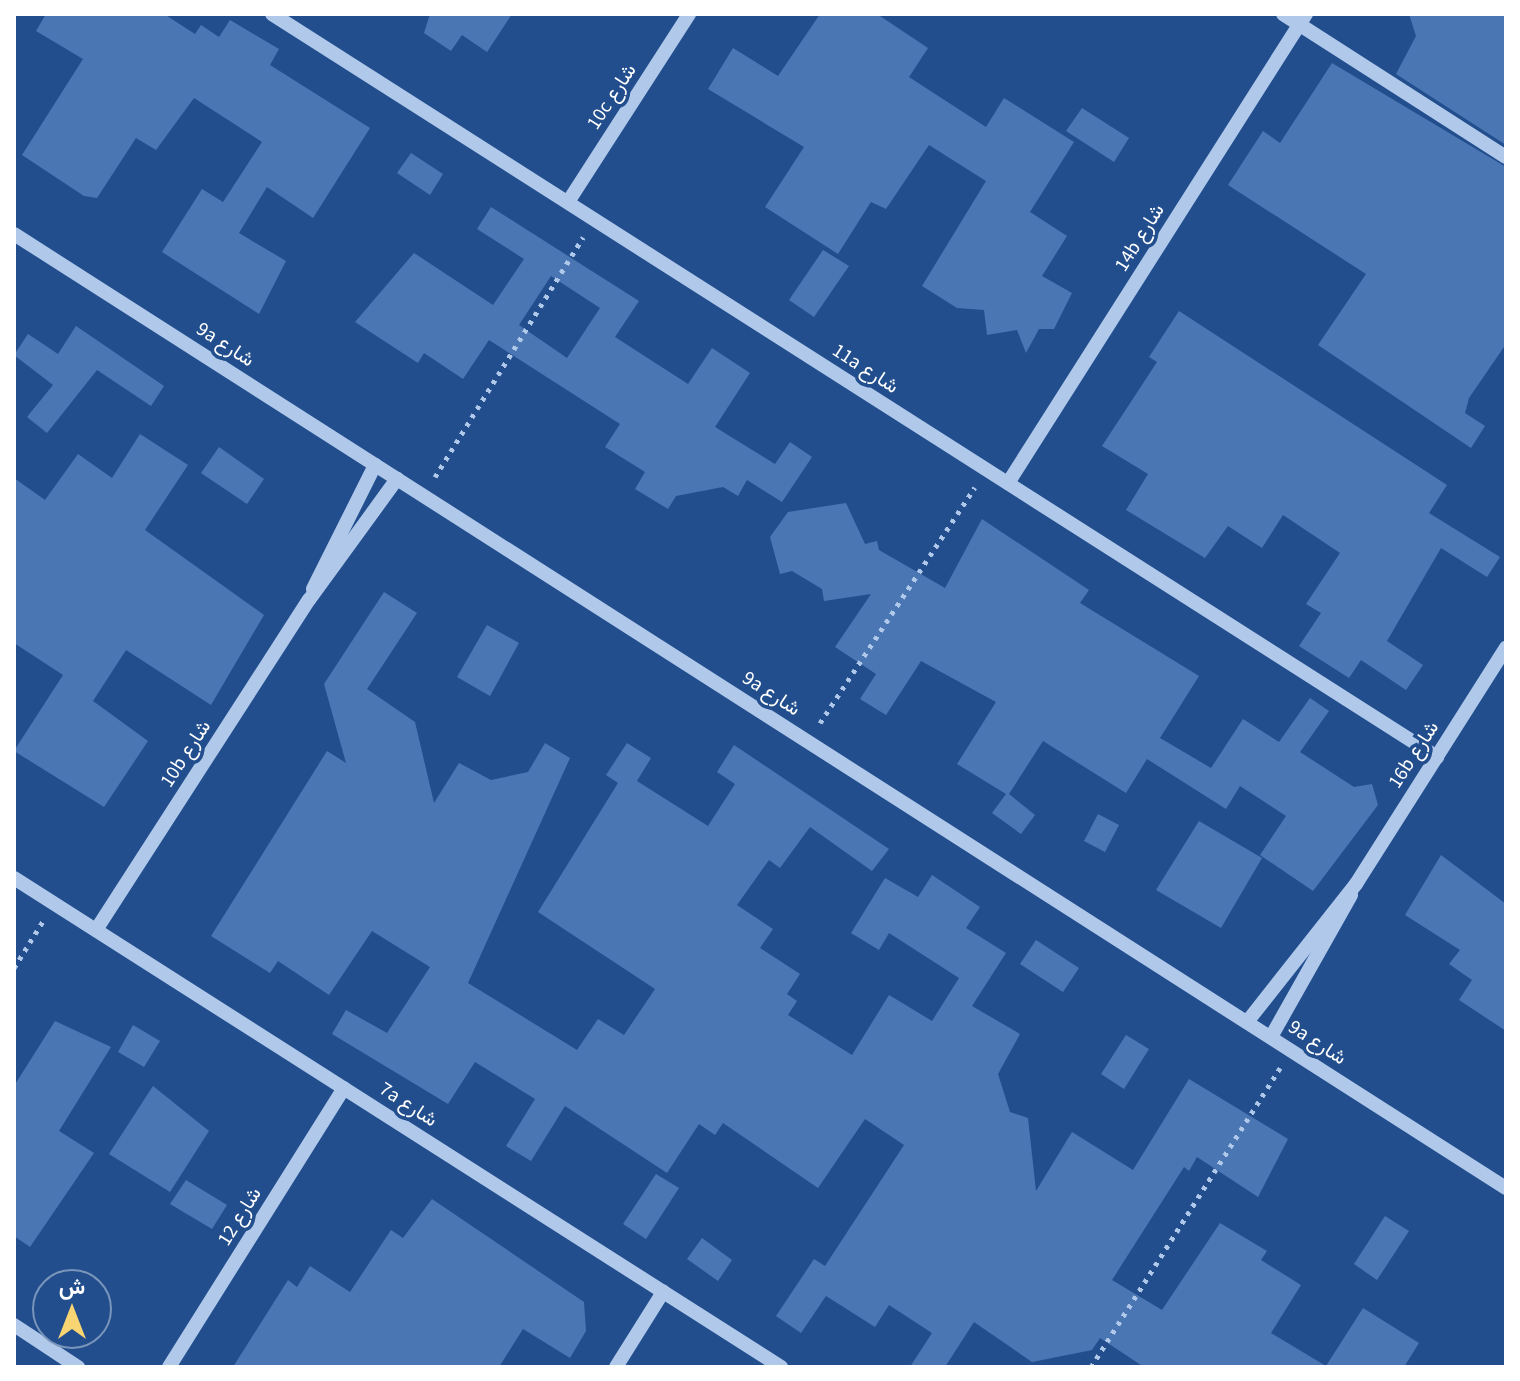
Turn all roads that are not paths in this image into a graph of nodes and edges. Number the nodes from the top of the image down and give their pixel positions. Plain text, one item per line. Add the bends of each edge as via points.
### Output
1 (272, 14) edge
2 (689, 14) edge
3 (1283, 14) edge
4 (1302, 19) edge
5 (1506, 157) edge
6 (568, 202) junction
7 (14, 234) edge
8 (375, 465) junction
9 (397, 479) junction
10 (1008, 483) junction
11 (309, 600) junction
12 (1506, 648) edge
13 (1437, 757) junction
14 (14, 878) edge
15 (1356, 884) junction
16 (96, 930) junction
17 (1247, 1022) junction
18 (1271, 1037) junction
19 (344, 1088) junction
20 (1506, 1188) edge
21 (663, 1292) junction
22 (14, 1325) edge
23 (78, 1367) edge
24 (169, 1367) edge
25 (616, 1367) edge
26 (781, 1367) edge

1 - 6 street, 11a شارع
2 - 6 street, 10c شارع
3 - 4 street
4 - 5 street
4 - 10 street, 14b شارع
6 - 10 street, 11a شارع
7 - 8 street, 9a شارع
8 - 9 street, 9a شارع
8 - 11 street, 10b شارع
9 - 11 street, 10b شارع
9 - 17 street, 9a شارع
10 - 13 street, 11a شارع
11 - 16 street, 10b شارع
12 - 13 street, 16b شارع
13 - 15 street, 16b شارع
14 - 16 street, 7a شارع
15 - 17 street, 16b شارع
15 - 18 street, 16b شارع
16 - 19 street, 7a شارع
17 - 18 street, 9a شارع
18 - 20 street, 9a شارع
19 - 21 street, 7a شارع
19 - 24 street, شارع 12
21 - 25 street
21 - 26 street, 7a شارع
22 - 23 street

